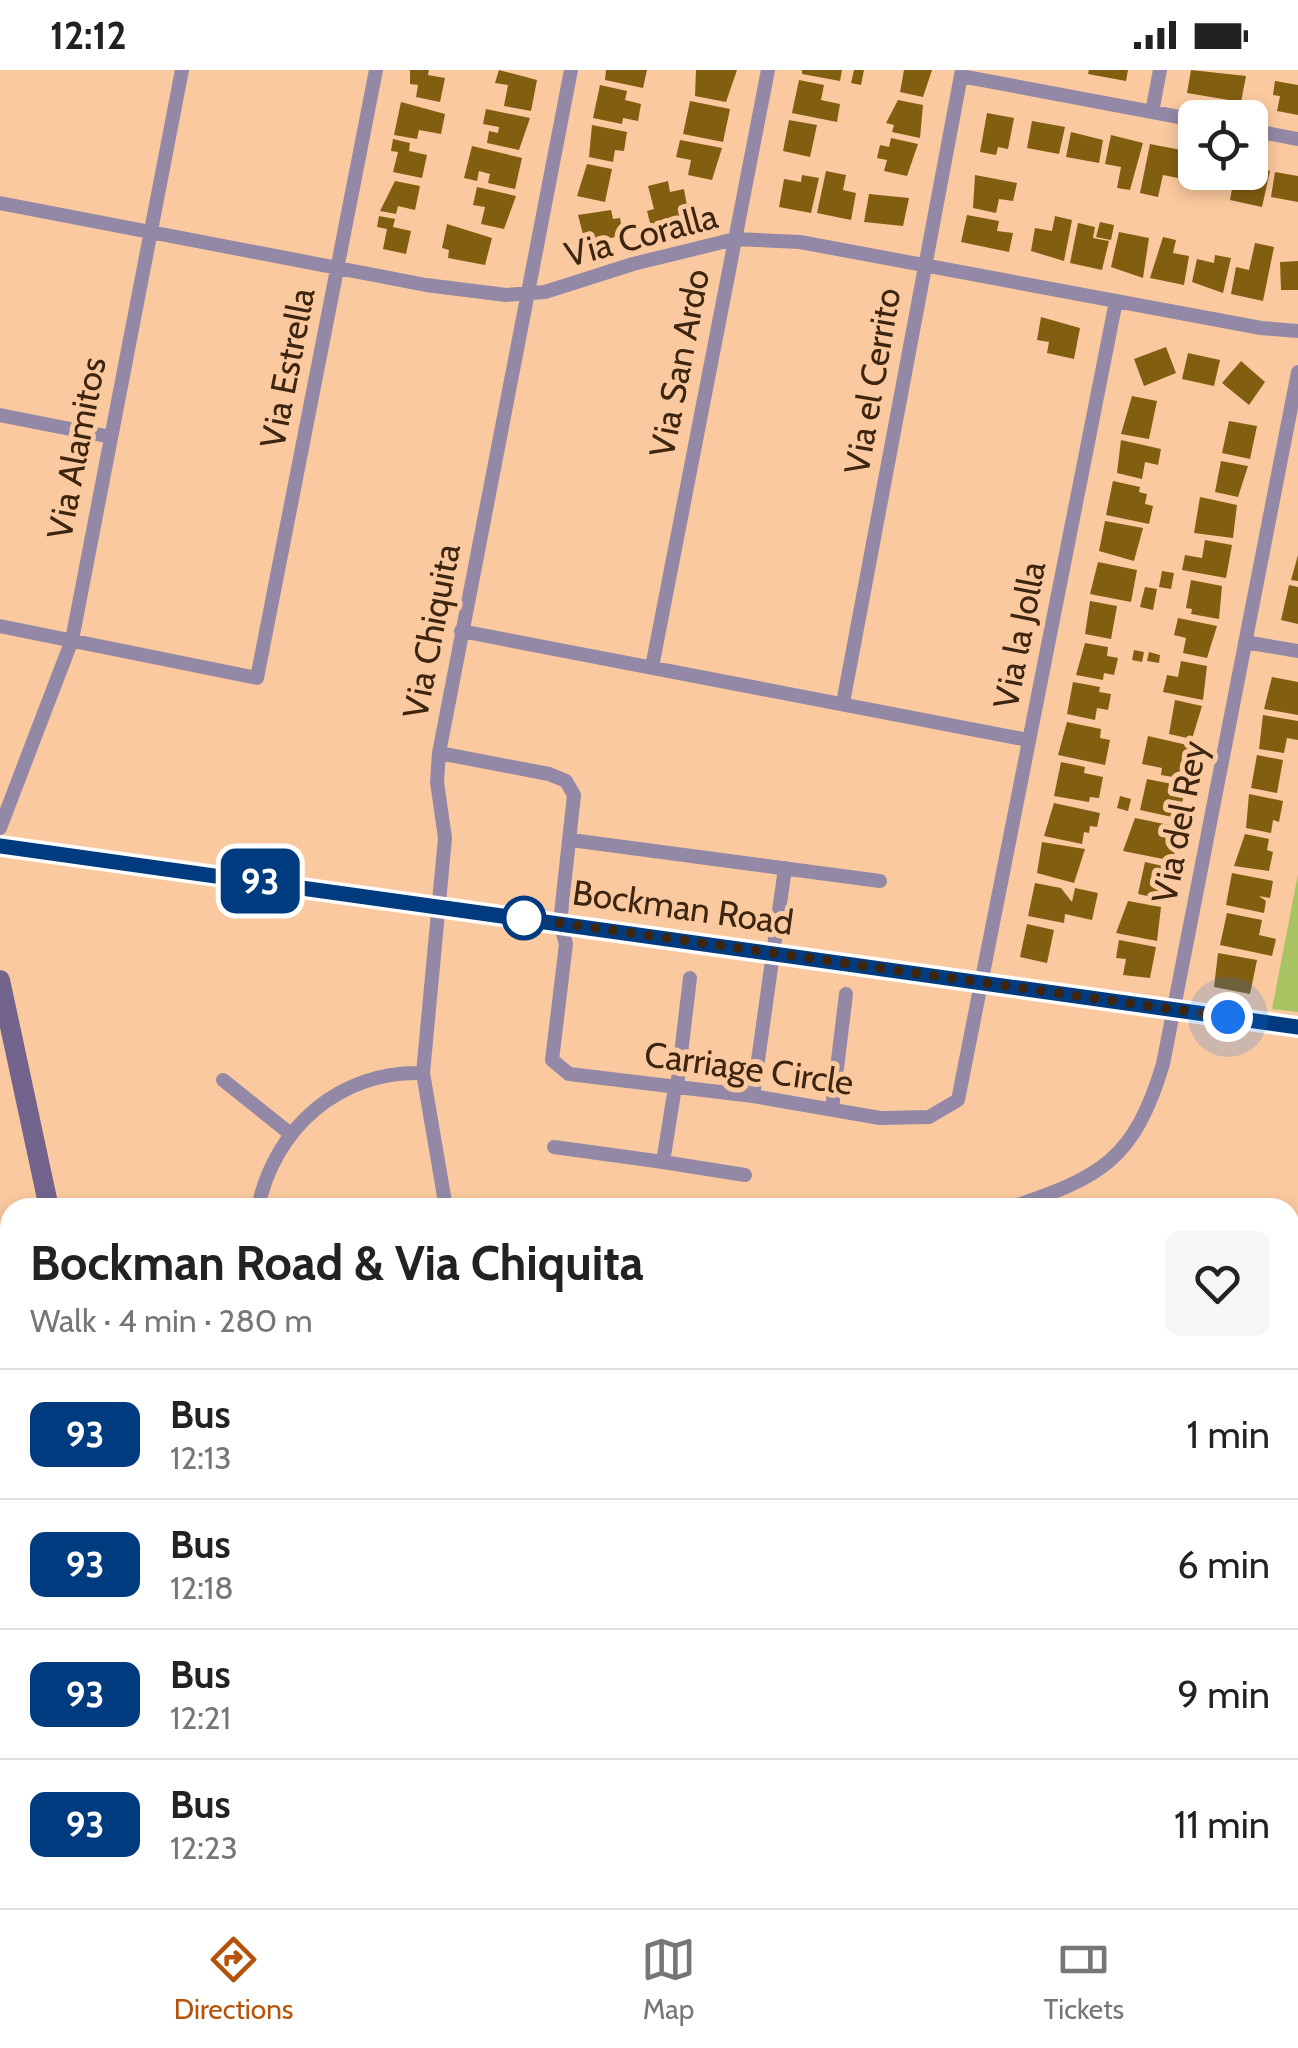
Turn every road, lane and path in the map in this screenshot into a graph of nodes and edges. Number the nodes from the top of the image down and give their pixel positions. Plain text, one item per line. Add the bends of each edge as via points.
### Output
1 (182, 70) edge
2 (376, 70) edge
3 (571, 70) edge
4 (768, 70) edge
5 (1160, 70) edge
6 (962, 73) edge
7 (1152, 112) junction
8 (1178, 117) edge
9 (1268, 133) edge
10 (1298, 139) edge
11 (0, 203) edge
12 (150, 232) junction
13 (735, 239) junction
14 (924, 264) junction
15 (338, 269) junction
16 (528, 296) junction
17 (1116, 301) junction
18 (1298, 331) edge
19 (1298, 372) edge
20 (0, 415) edge
21 (111, 437) junction
22 (0, 626) edge
23 (461, 631) junction
24 (72, 640) junction
25 (1245, 642) junction
26 (1298, 652) edge
27 (652, 667) junction
28 (843, 703) junction
29 (1028, 740) junction
30 (439, 753) junction
31 (0, 828) edge
32 (570, 840) junction
33 (0, 846) edge
34 (785, 868) junction
35 (880, 881) dead end
36 (440, 906) junction
37 (560, 922) junction
38 (770, 951) junction
39 (690, 978) dead end
40 (982, 982) junction
41 (0, 984) edge
42 (846, 994) dead end
43 (1173, 1009) junction
44 (1298, 1028) edge
45 (424, 1072) junction
46 (224, 1080) dead end
47 (676, 1087) junction
48 (753, 1096) junction
49 (832, 1110) junction
50 (288, 1132) junction
51 (554, 1147) dead end
52 (664, 1162) junction
53 (745, 1175) dead end
54 (47, 1198) edge
55 (260, 1198) edge
56 (444, 1198) edge
57 (1040, 1198) edge

1 - 12 street, Via Alamitos
2 - 15 street, Via Estrella
3 - 16 street, Via Chiquita
4 - 13 street, Via San Ardo
5 - 7 street
6 - 7 street
6 - 14 street, Via el Cerrito
7 - 8 street
9 - 10 street
11 - 12 street, Via Coralla
12 - 15 street, Via Coralla
12 - 21 street, Via Alamitos
13 - 14 street, Via Coralla via 800,242
13 - 16 street, Via Coralla
13 - 27 street, Via San Ardo
14 - 17 street, Via Coralla
14 - 28 street, Via el Cerrito
15 - 16 street, Via Coralla
15 - 24 street, Via Estrella via 257,678
16 - 23 street, Via Chiquita
17 - 18 street, Via Coralla
17 - 29 street, Via la Jolla
19 - 25 street, Via del Rey
20 - 21 street
21 - 24 street, Via Alamitos
22 - 24 street
23 - 27 street
23 - 30 street, Via Chiquita
24 - 31 street, Via Alamitos
25 - 26 street
25 - 43 street, Via del Rey
27 - 28 street
28 - 29 street
29 - 40 street, Via la Jolla
30 - 32 street via 566,780 574,795
30 - 36 street, Via Chiquita via 445,838
32 - 34 street
32 - 37 street
33 - 36 street, Bockman Road
34 - 35 street
34 - 38 street
36 - 37 street, Bockman Road
36 - 45 street, Via Chiquita
37 - 38 street, Bockman Road
37 - 47 street, Carriage Circle via 566,944 552,1060 569,1074
38 - 40 street, Bockman Road
38 - 48 street
39 - 47 street
40 - 43 street, Bockman Road
40 - 49 street, Carriage Circle via 958,1100 929,1117
41 - 54 street
42 - 49 street
43 - 44 street, Bockman Road
43 - 57 street, Via del Rey via 1147,1116 1126,1146 1104,1167
45 - 50 street via 356,1084
45 - 56 street, Via Chiquita
46 - 50 street
47 - 48 street, Carriage Circle
47 - 52 street
48 - 49 street, Carriage Circle
50 - 55 street
51 - 52 street
52 - 53 street

